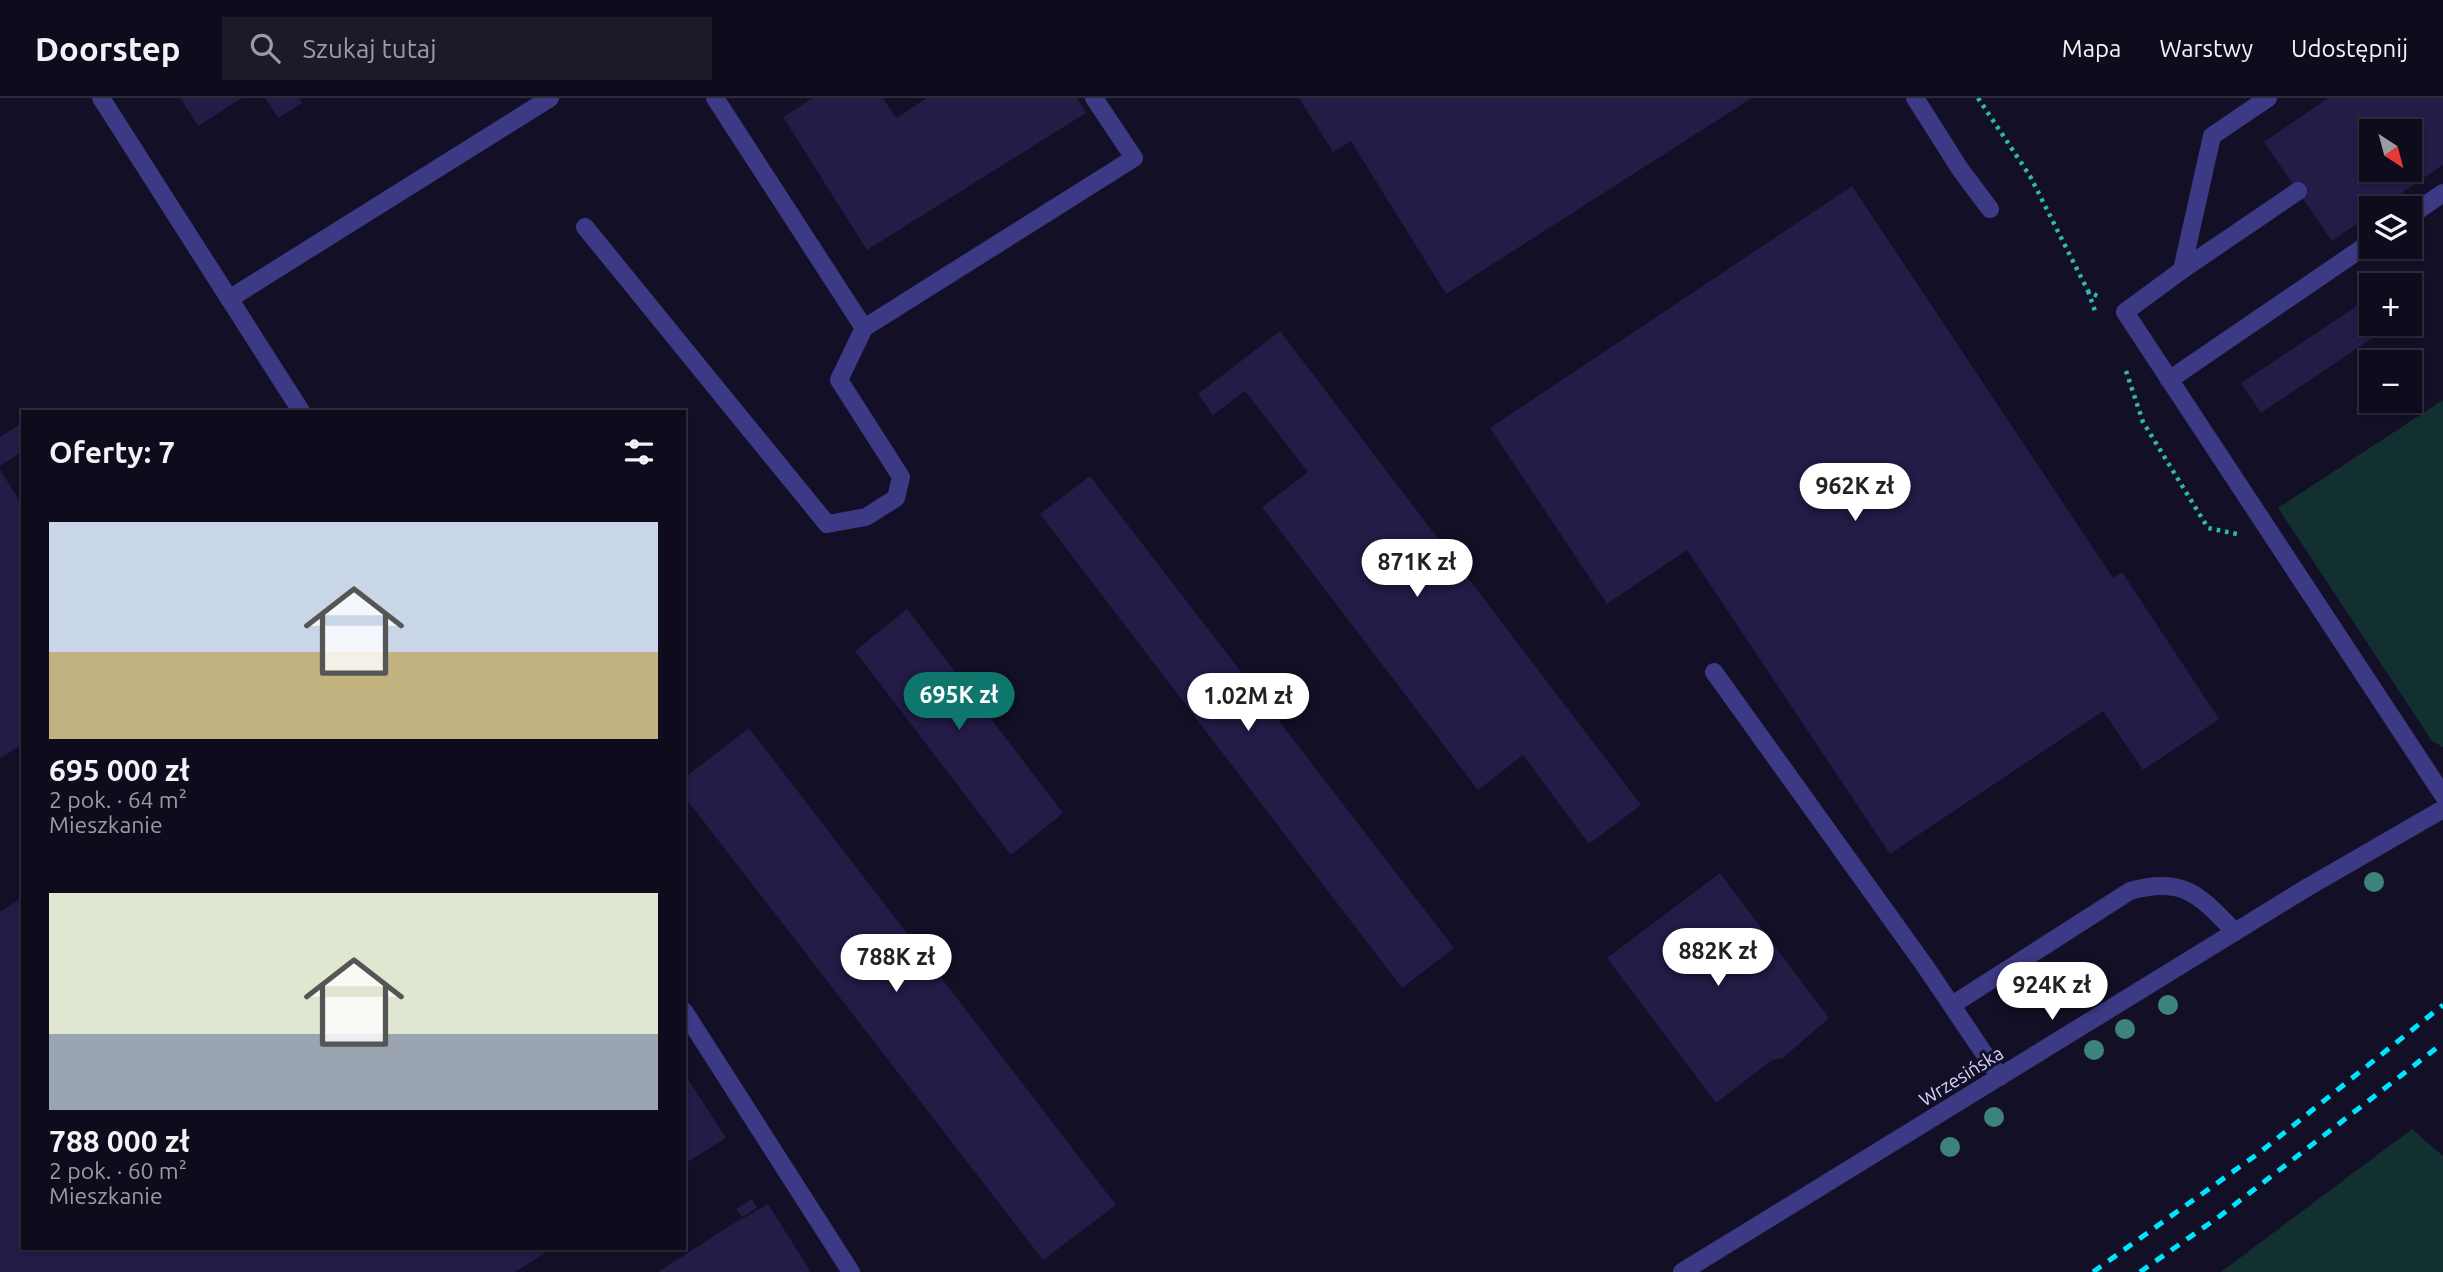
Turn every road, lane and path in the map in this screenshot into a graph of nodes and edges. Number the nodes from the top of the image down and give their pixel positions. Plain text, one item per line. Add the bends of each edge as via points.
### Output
1 (101, 98) edge
2 (550, 98) edge
3 (715, 98) edge
4 (1094, 98) edge
5 (1915, 98) edge
6 (1978, 98) edge
7 (2268, 98) edge
8 (2298, 191) dead end
9 (2443, 193) edge
10 (2422, 208) edge
11 (1990, 209) dead end
12 (585, 227) dead end
13 (2359, 250) edge
14 (2182, 270) junction
15 (229, 299) junction
16 (2124, 313) junction
17 (864, 328) junction
18 (2123, 360) dead end
19 (2169, 380) junction
20 (300, 410) edge
21 (2276, 542) junction
22 (1714, 672) dead end
23 (2443, 795) edge
24 (2443, 809) edge
25 (2235, 932) junction
26 (1952, 1005) junction
27 (686, 1015) edge
28 (2000, 1077) junction
29 (851, 1272) edge
30 (1682, 1272) edge

1 - 15 street
2 - 15 street
3 - 17 street
4 - 17 street via 1134,158
5 - 11 street
6 - 16 path via 2030,176 2088,291
7 - 14 street via 2212,136
8 - 14 street
9 - 10 street
12 - 17 street via 827,524 876,511 896,498 901,477 839,380
13 - 19 street
14 - 16 street
15 - 20 street
16 - 19 street
18 - 21 path via 2143,422 2208,528
19 - 21 street
21 - 23 street
22 - 26 street
24 - 25 street, Wrzesińska
25 - 26 street via 2200,896 2167,884 2149,886 2130,891
25 - 28 street, Wrzesińska
26 - 28 street
27 - 29 street
28 - 30 street, Wrzesińska

